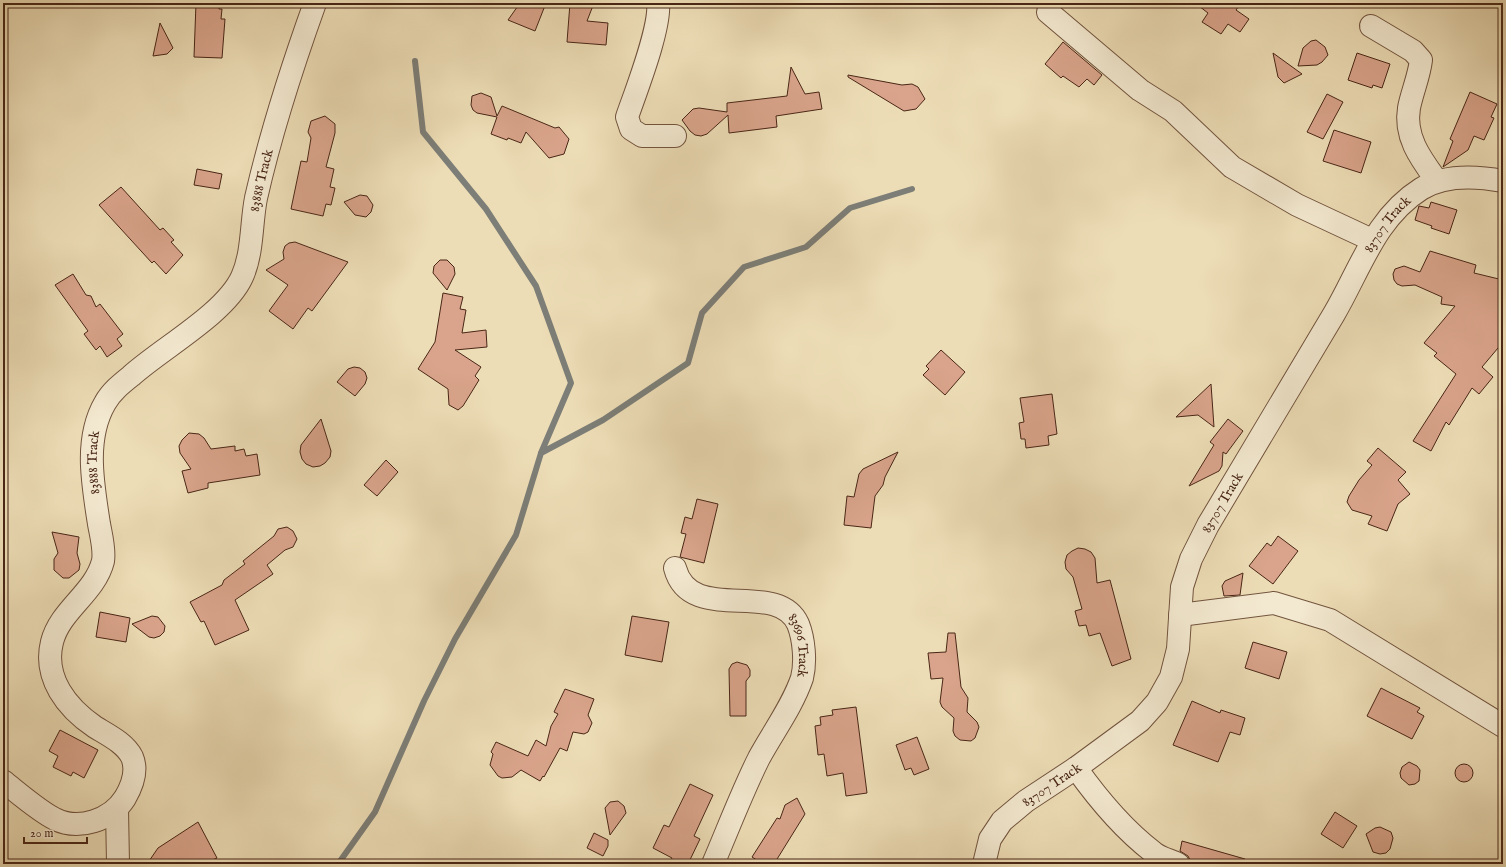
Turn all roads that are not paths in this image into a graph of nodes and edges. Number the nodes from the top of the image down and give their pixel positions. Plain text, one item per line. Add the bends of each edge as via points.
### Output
1 (315, 3) edge
2 (658, 3) edge
3 (1048, 12) dead end
4 (1371, 26) dead end
5 (675, 136) dead end
6 (1437, 181) junction
7 (1503, 181) edge
8 (1372, 240) junction
9 (675, 568) dead end
10 (1180, 615) junction
11 (1503, 726) edge
12 (1076, 768) junction
13 (3, 781) edge
14 (117, 809) junction
15 (118, 864) edge
16 (713, 864) edge
17 (984, 864) edge
18 (1178, 864) edge

1 - 14 street, 83888 Track via 277,117 256,201 243,274 235,290 222,304 114,391 104,403 92,440 103,558 97,575 85,595 57,629 52,643 51,661 53,678 71,708 123,746 132,756 134,778
2 - 5 street via 653,38 627,117 631,129 642,136
3 - 8 street via 1140,90 1173,111 1232,167 1297,204
4 - 6 street via 1413,51 1421,60 1409,109 1409,130 1418,154
6 - 7 street, 83707 Track via 1457,177
6 - 8 street, 83707 Track via 1410,198 1386,220
8 - 10 street, 83707 Track via 1340,304 1208,525 1191,559 1182,587
9 - 16 street, 83696 Track via 681,583 689,591 700,596 782,607 797,623 804,654 803,673 797,690 759,759
10 - 11 street via 1274,603 1330,620
10 - 12 street, 83707 Track via 1178,649 1171,677 1157,702 1140,721
12 - 17 street, 83707 Track via 1026,801 1002,821 990,839
12 - 18 street via 1100,802 1122,823 1154,853
13 - 14 street, 83888 Track via 55,819 77,825 99,820
14 - 15 street

